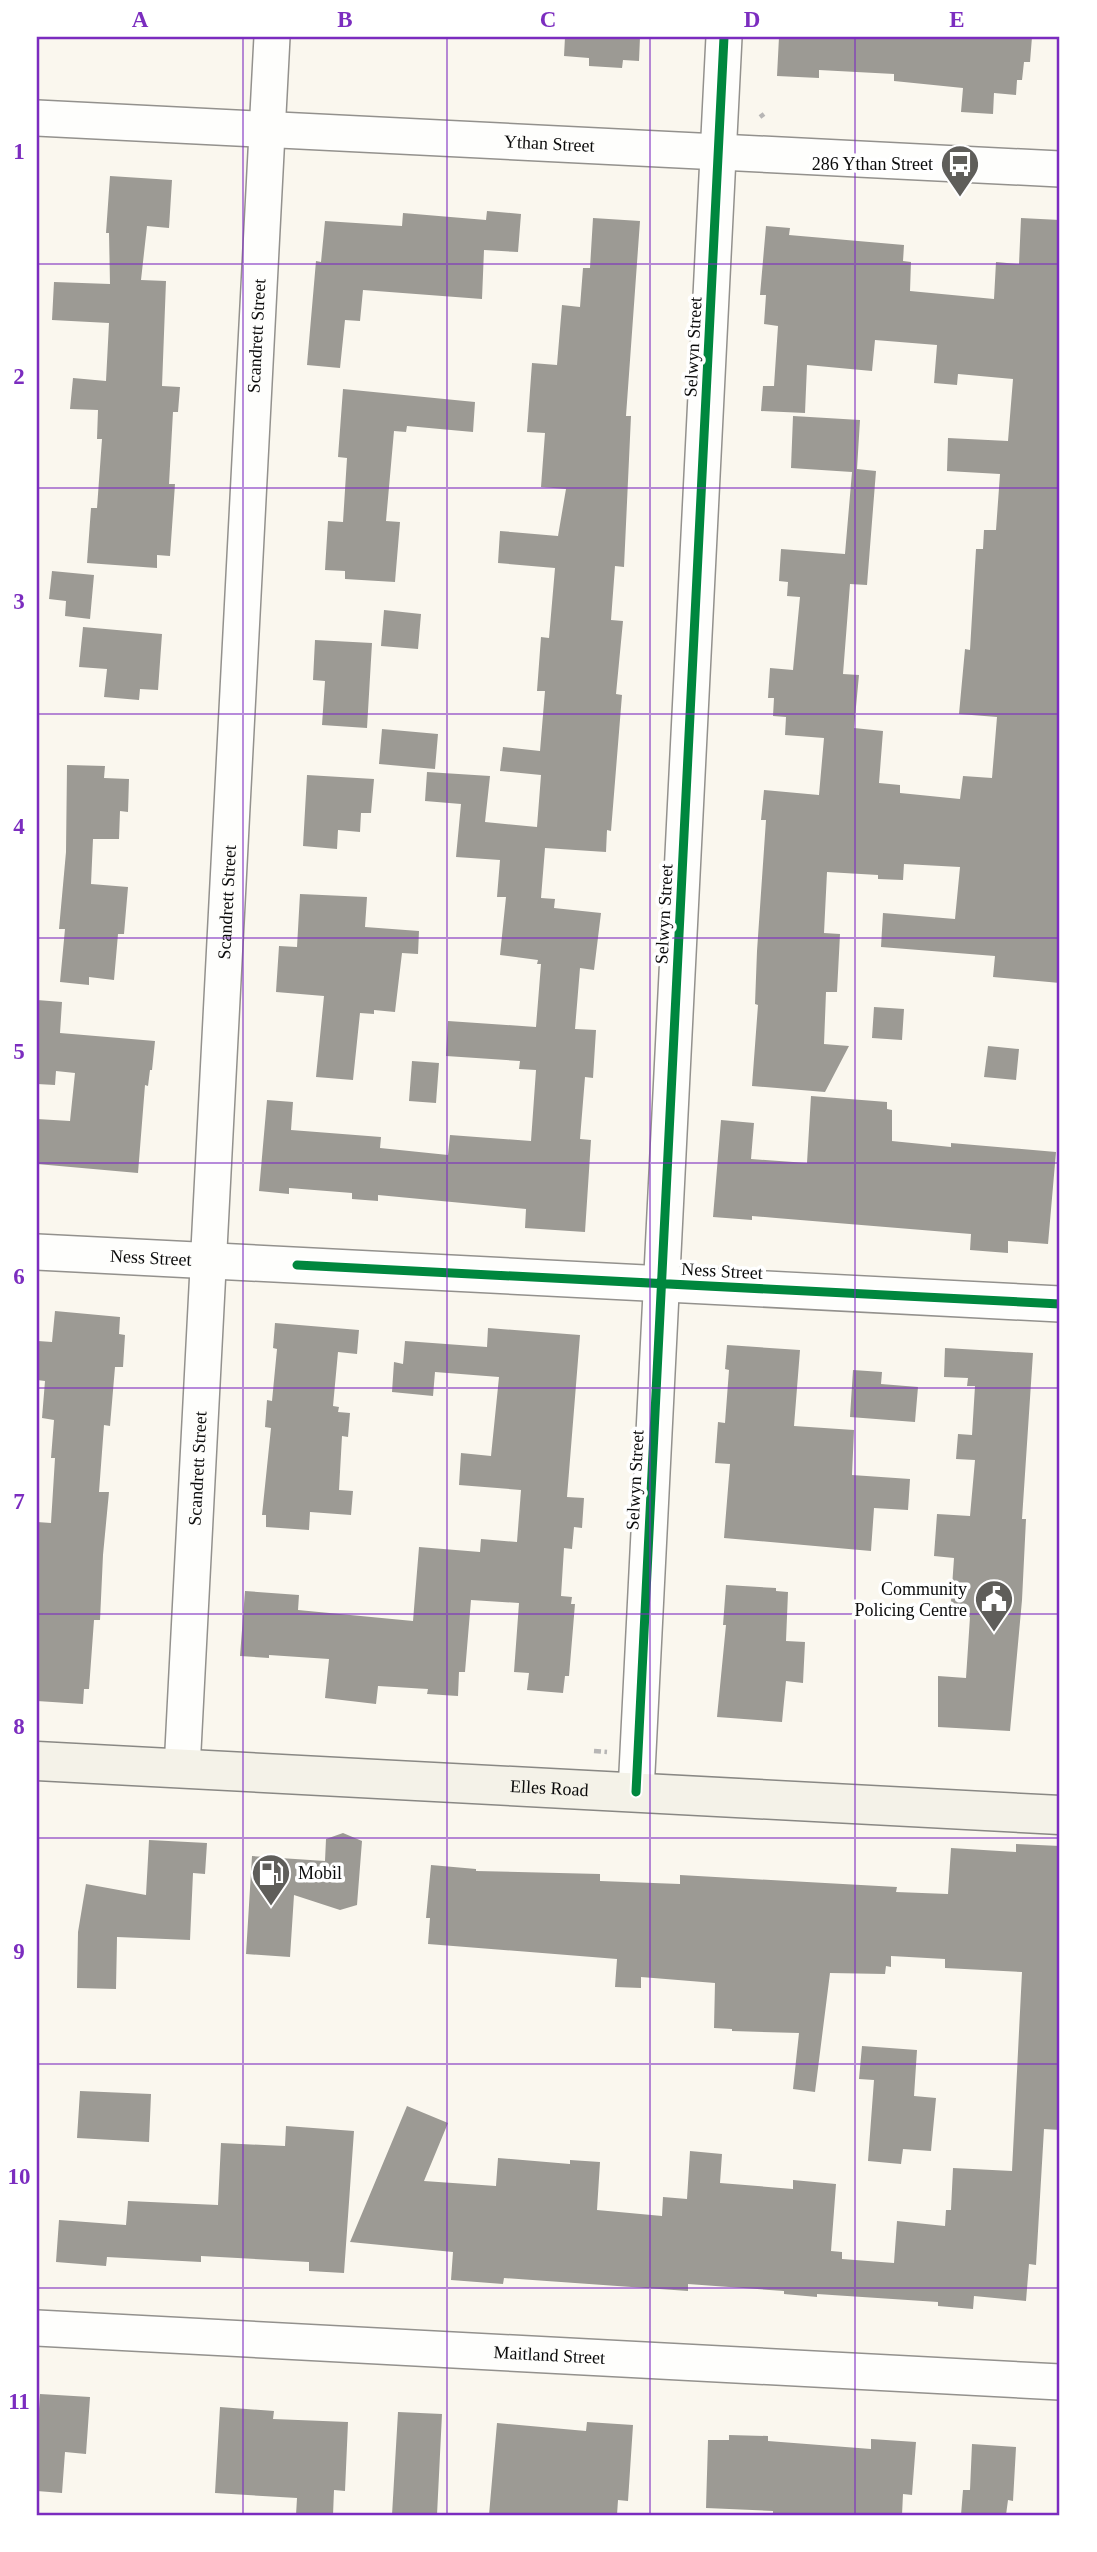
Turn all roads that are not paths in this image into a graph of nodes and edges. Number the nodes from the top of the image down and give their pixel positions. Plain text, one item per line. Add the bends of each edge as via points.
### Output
1 (272, 37) edge
2 (724, 37) edge
3 (37, 118) edge
4 (268, 129) junction
5 (718, 152) junction
6 (1060, 169) edge
7 (37, 1252) edge
8 (208, 1261) junction
9 (660, 1283) junction
10 (1060, 1304) edge
11 (37, 1761) edge
12 (182, 1769) junction
13 (636, 1792) junction
14 (1060, 1815) edge
15 (37, 2328) edge
16 (1060, 2382) edge

1 - 4 street, Scandrett Street
2 - 5 street, Selwyn Street
3 - 4 street, Ythan Street
4 - 5 street, Ythan Street
4 - 8 street, Scandrett Street
5 - 6 street, Ythan Street
5 - 9 street, Selwyn Street
7 - 8 street, Ness Street
8 - 9 street, Ness Street
8 - 12 street, Scandrett Street
9 - 10 street, Ness Street
9 - 13 street, Selwyn Street
11 - 12 main road, Elles Road
12 - 13 main road, Elles Road
13 - 14 main road, Elles Road
15 - 16 street, Maitland Street

